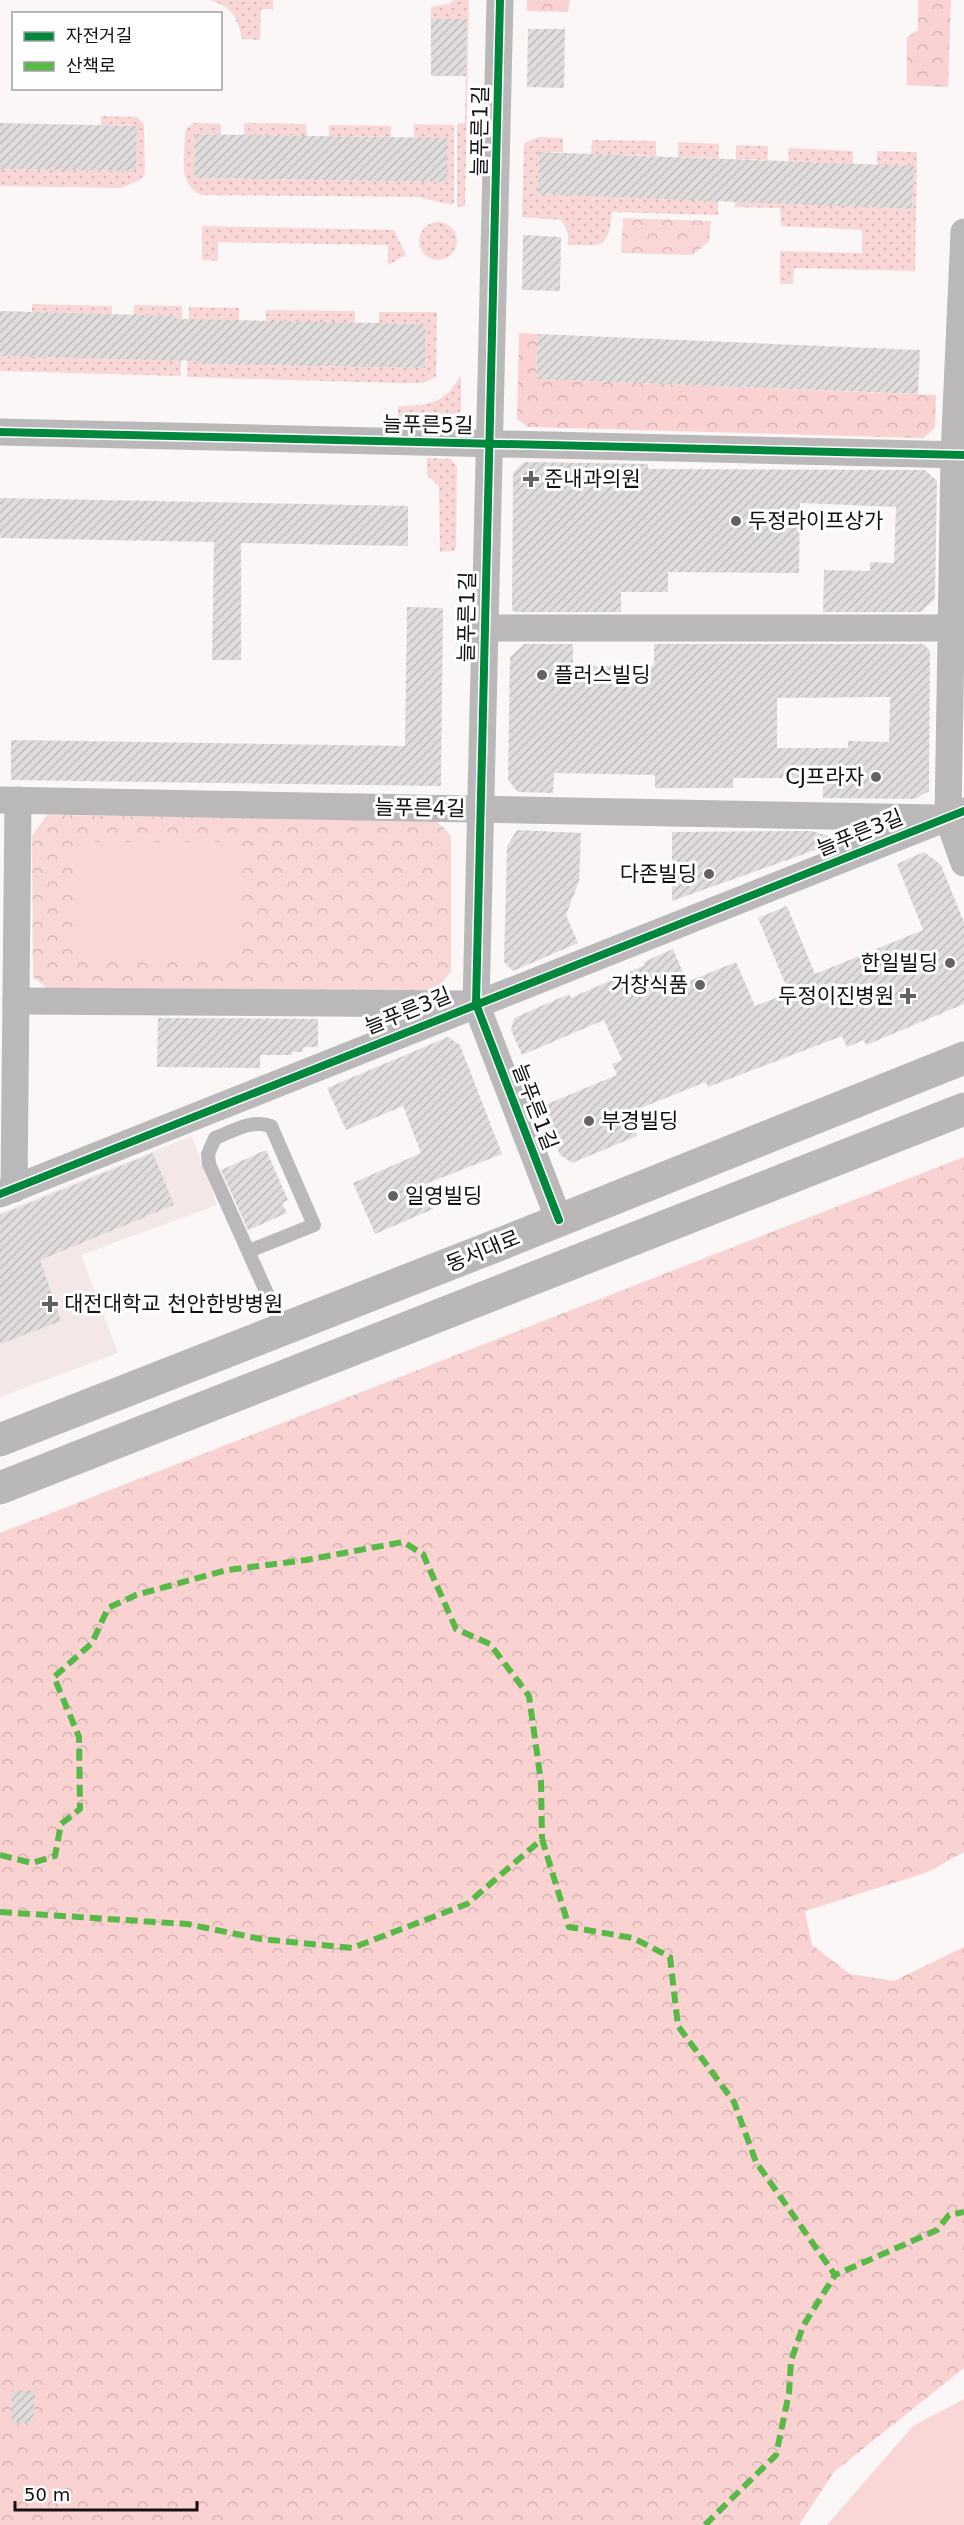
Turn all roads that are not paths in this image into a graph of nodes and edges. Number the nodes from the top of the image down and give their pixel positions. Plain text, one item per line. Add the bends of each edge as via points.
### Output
1 (500, 0) edge
2 (964, 232) edge
3 (0, 432) edge
4 (489, 444) junction
5 (959, 455) edge
6 (484, 628) junction
7 (957, 628) edge
8 (9, 800) edge
9 (482, 809) junction
10 (956, 815) edge
11 (964, 863) edge
12 (16, 1001) junction
13 (476, 1004) junction
14 (964, 1058) edge
15 (964, 1109) edge
16 (7, 1191) edge
17 (559, 1220) junction
18 (249, 1251) junction
19 (283, 1329) junction
20 (0, 1440) edge
21 (0, 1488) edge

1 - 4 street, 늘푸른1길
2 - 5 street
3 - 4 street, 늘푸른5길
4 - 5 street, 늘푸른5길
4 - 6 street, 늘푸른1길
5 - 7 street
6 - 7 street, 늘푸른1길
6 - 9 street, 늘푸른1길
7 - 10 street
8 - 9 street, 늘푸른4길
8 - 12 street, 늘푸른3길
9 - 10 street, 늘푸른4길
9 - 13 street, 늘푸른1길
10 - 11 street
10 - 13 street, 늘푸른3길
12 - 13 street, 늘푸른3길
12 - 16 street, 늘푸른3길
13 - 16 street, 늘푸른3길
13 - 17 street, 늘푸른1길
14 - 17 main road, 동서대로
15 - 21 main road
17 - 19 main road, 동서대로
18 - 18 lane via 208,1164 210,1145 215,1138 252,1124 271,1126 314,1225
18 - 19 lane
19 - 20 main road, 동서대로

